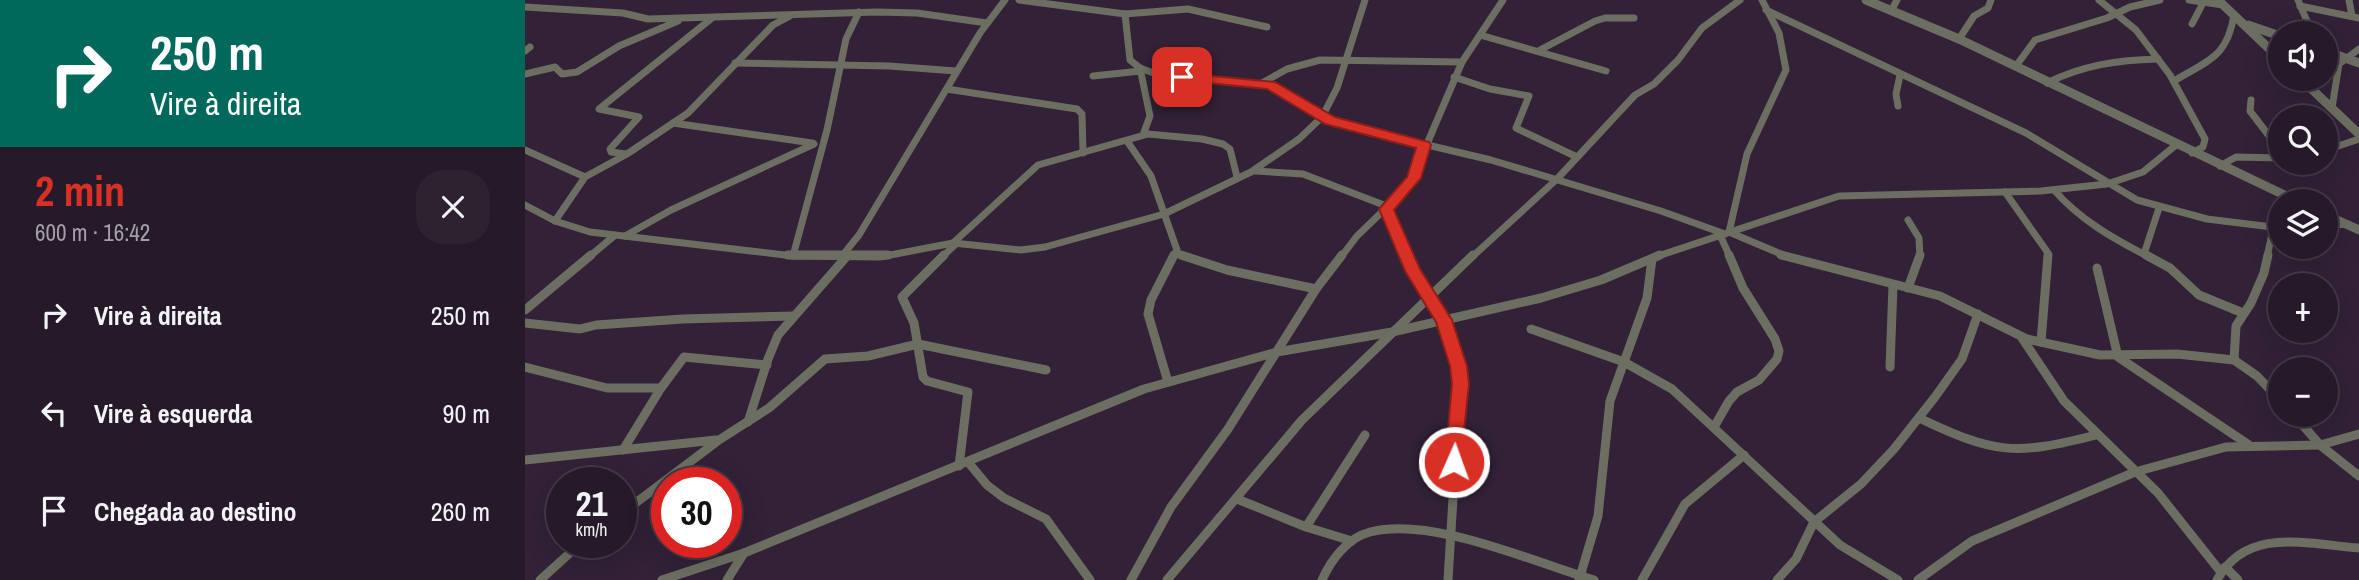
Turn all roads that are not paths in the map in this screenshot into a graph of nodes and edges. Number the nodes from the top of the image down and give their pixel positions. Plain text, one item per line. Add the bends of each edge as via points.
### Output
1 (1005, 0) edge
2 (1019, 0) edge
3 (1170, 0) edge
4 (1364, 0) edge
5 (1503, 0) edge
6 (1739, 0) edge
7 (1762, 0) edge
8 (1866, 0) edge
9 (1897, 0) edge
10 (1991, 0) edge
11 (2099, 0) edge
12 (2160, 0) edge
13 (2189, 0) edge
14 (2349, 0) edge
15 (2221, 2) edge
16 (1057, 3) edge
17 (2203, 3) junction
18 (2299, 3) edge
19 (525, 7) edge
20 (1162, 9) junction
21 (1766, 10) junction
22 (1891, 11) junction
23 (859, 12) junction
24 (794, 14) junction
25 (1125, 14) junction
26 (2116, 14) junction
27 (773, 15) junction
28 (2234, 15) junction
29 (2356, 17) edge
30 (712, 18) junction
31 (1634, 18) dead end
32 (658, 19) junction
33 (681, 19) junction
34 (2307, 21) edge
35 (987, 23) junction
36 (2243, 23) junction
37 (2192, 24) dead end
38 (773, 25) junction
39 (1267, 27) dead end
40 (662, 28) junction
41 (2268, 32) edge
42 (1480, 36) junction
43 (1959, 39) junction
44 (2268, 47) edge
45 (2359, 49) edge
46 (1540, 50) junction
47 (2338, 56) edge
48 (2344, 58) junction
49 (1348, 59) junction
50 (2158, 59) junction
51 (1462, 62) junction
52 (734, 63) junction
53 (2359, 63) edge
54 (841, 65) junction
55 (2016, 66) junction
56 (1141, 69) junction
57 (956, 71) junction
58 (1606, 71) dead end
59 (525, 74) edge
60 (1900, 75) junction
61 (1093, 76) dead end
62 (1454, 77) junction
63 (2174, 81) junction
64 (1262, 83) junction
65 (2047, 83) junction
66 (947, 89) junction
67 (2314, 91) edge
68 (2251, 100) dead end
69 (2329, 105) edge
70 (2333, 105) edge
71 (1898, 106) dead end
72 (2338, 114) edge
73 (1322, 117) junction
74 (673, 123) junction
75 (2268, 134) edge
76 (2359, 134) edge
77 (1143, 135) junction
78 (2359, 139) edge
79 (1127, 141) junction
80 (814, 144) junction
81 (823, 145) junction
82 (1424, 145) junction
83 (2176, 145) junction
84 (2338, 146) edge
85 (525, 150) edge
86 (1083, 153) junction
87 (2192, 153) junction
88 (627, 155) junction
89 (1577, 157) junction
90 (2268, 158) edge
91 (2220, 166) junction
92 (1251, 172) junction
93 (585, 177) junction
94 (1237, 177) junction
95 (1557, 179) junction
96 (2107, 184) junction
97 (2271, 189) edge
98 (2054, 190) junction
99 (2005, 192) junction
100 (525, 205) edge
101 (565, 207) junction
102 (1388, 208) junction
103 (2159, 208) junction
104 (543, 213) junction
105 (1164, 214) junction
106 (1908, 220) dead end
107 (2338, 220) edge
108 (555, 221) junction
109 (2346, 224) junction
110 (2338, 225) edge
111 (2268, 227) edge
112 (2359, 230) edge
113 (1725, 234) junction
114 (614, 236) junction
115 (625, 236) junction
116 (955, 243) junction
117 (1177, 254) junction
118 (2144, 254) junction
119 (793, 256) junction
120 (845, 256) junction
121 (1652, 259) junction
122 (2268, 259) edge
123 (2097, 268) dead end
124 (1893, 285) junction
125 (1908, 288) junction
126 (1316, 289) junction
127 (1428, 297) junction
128 (525, 310) edge
129 (2243, 313) junction
130 (1978, 314) junction
131 (794, 316) junction
132 (1444, 320) junction
133 (525, 323) edge
134 (1531, 329) dead end
135 (1392, 332) junction
136 (2022, 338) junction
137 (2041, 342) junction
138 (918, 344) junction
139 (1277, 352) junction
140 (2119, 357) junction
141 (2234, 360) junction
142 (1624, 362) junction
143 (767, 365) junction
144 (525, 367) edge
145 (1890, 367) dead end
146 (1046, 370) dead end
147 (1168, 382) junction
148 (2268, 387) edge
149 (661, 388) junction
150 (1919, 418) junction
151 (748, 422) junction
152 (1714, 427) junction
153 (2305, 427) edge
154 (2359, 434) edge
155 (1365, 435) dead end
156 (2096, 435) junction
157 (719, 440) junction
158 (2321, 445) junction
159 (2249, 446) junction
160 (623, 450) junction
161 (1744, 455) junction
162 (981, 457) junction
163 (525, 460) edge
164 (963, 464) junction
165 (976, 472) junction
166 (2135, 472) junction
167 (2359, 476) edge
168 (1237, 499) junction
169 (637, 502) edge
170 (1814, 522) junction
171 (1307, 527) junction
172 (1450, 535) junction
173 (1352, 541) junction
174 (2359, 548) edge
175 (744, 553) junction
176 (564, 558) edge
177 (2221, 572) edge
178 (1580, 578) edge
179 (540, 580) edge
180 (662, 580) edge
181 (727, 580) edge
182 (1090, 580) edge
183 (1131, 580) edge
184 (1167, 580) edge
185 (1322, 580) edge
186 (1448, 580) edge
187 (1594, 580) edge
188 (1642, 580) edge
189 (1777, 580) edge
190 (1898, 580) edge
191 (1918, 580) edge
192 (2238, 580) edge

1 - 35 street
2 - 16 street
3 - 20 street
4 - 49 street
5 - 42 street
6 - 89 street via 1702,29 1678,60 1635,95
7 - 21 street
8 - 22 street
9 - 22 street
10 - 43 street
11 - 26 street
12 - 26 street
13 - 17 street
14 - 29 street
15 - 17 street
15 - 28 street
16 - 25 street
17 - 37 street
18 - 29 street
18 - 34 street
19 - 32 street
20 - 25 street
20 - 39 street via 1197,10
21 - 60 street
21 - 113 street via 1779,33 1786,74 1747,154
22 - 43 street
23 - 24 street
23 - 35 street via 917,13
23 - 54 street via 846,39
24 - 27 street
24 - 38 street
25 - 56 street via 1127,50 1130,60
26 - 50 street via 2136,30
26 - 55 street via 2035,40
27 - 30 street
27 - 38 street
28 - 36 street
28 - 63 street via 2231,36 2215,60
30 - 33 street
30 - 88 street via 599,109 639,117 610,149
31 - 46 street via 1595,21
32 - 33 street
32 - 40 street
33 - 40 street
35 - 57 street
36 - 41 street
36 - 44 street
38 - 52 street
40 - 59 street via 577,72 562,74 555,67
42 - 46 street
42 - 51 street
43 - 55 street
45 - 48 street
46 - 58 street
47 - 48 street
48 - 53 street
48 - 70 street
49 - 51 street
49 - 64 street via 1296,65
49 - 73 street
50 - 63 street
50 - 65 street via 2105,62 2068,71
51 - 62 street
52 - 54 street
52 - 74 street
54 - 57 street
54 - 81 street
55 - 65 street
56 - 61 street
56 - 64 street via 1159,75
56 - 77 street via 1150,116
57 - 66 street
60 - 71 street
60 - 96 street via 2026,133
62 - 82 street
62 - 89 street via 1529,96 1516,128
63 - 87 street via 2205,139 2203,147
64 - 73 street
65 - 83 street
66 - 86 street via 1077,109
66 - 120 street
67 - 69 street
68 - 75 street via 2250,111
72 - 76 street
73 - 82 street
73 - 92 street
74 - 80 street
74 - 88 street
77 - 79 street
77 - 94 street via 1223,144 1230,149
78 - 84 street
79 - 86 street
79 - 105 street via 1151,177
80 - 81 street
80 - 115 street via 674,208
81 - 119 street
82 - 95 street
82 - 102 street via 1414,178
83 - 87 street
83 - 96 street via 2143,172
85 - 93 street
86 - 116 street via 1033,169
87 - 91 street
88 - 93 street
89 - 95 street
90 - 91 street via 2236,157
91 - 97 street
92 - 94 street
92 - 102 street via 1303,174
93 - 101 street
94 - 105 street
95 - 113 street
95 - 127 street
96 - 98 street
96 - 103 street
98 - 99 street
98 - 118 street via 2089,222
99 - 113 street via 1839,196
99 - 137 street via 2048,253
100 - 104 street
101 - 104 street
101 - 108 street
102 - 126 street via 1357,236
102 - 127 street
103 - 111 street
103 - 118 street
104 - 108 street
105 - 116 street via 1030,250
105 - 117 street
106 - 125 street via 1918,233 1922,254
107 - 109 street
108 - 114 street
109 - 110 street
109 - 112 street
113 - 121 street
113 - 124 street via 1779,255
113 - 152 street via 1743,288 1779,351 1759,380 1729,401
114 - 115 street
114 - 128 street
115 - 119 street
116 - 120 street via 899,255
116 - 138 street via 902,295
117 - 126 street
117 - 147 street via 1148,314
118 - 129 street via 2171,268 2199,295
119 - 120 street
120 - 131 street via 835,276
121 - 132 street via 1541,298
121 - 142 street via 1647,298
122 - 129 street
123 - 140 street
124 - 125 street
124 - 145 street
125 - 130 street
126 - 139 street
127 - 132 street
127 - 135 street
129 - 141 street via 2236,326
130 - 136 street
130 - 150 street via 1962,359
131 - 133 street via 683,319 580,329
131 - 143 street via 776,339
132 - 135 street
132 - 172 street via 1460,384
134 - 142 street
135 - 139 street
135 - 168 street via 1302,420
136 - 137 street
136 - 156 street via 2064,401
137 - 140 street
138 - 146 street
138 - 151 street via 868,356 825,359
138 - 164 street via 927,381 968,392
139 - 147 street
139 - 183 street via 1171,507
140 - 141 street via 2177,354
140 - 159 street
141 - 148 street
142 - 152 street via 1672,389
142 - 178 street via 1610,401 1598,516
143 - 149 street via 684,357
143 - 151 street
144 - 149 street via 607,388
147 - 162 street
149 - 160 street
150 - 156 street via 1978,443 2011,450
150 - 170 street via 1861,484
151 - 157 street
152 - 161 street
153 - 158 street
154 - 158 street
155 - 171 street
156 - 166 street
157 - 160 street
157 - 169 street
158 - 159 street
158 - 167 street
159 - 166 street via 2194,454
160 - 163 street
161 - 170 street
161 - 188 street via 1685,504
162 - 164 street
162 - 165 street
164 - 165 street
164 - 175 street
165 - 182 street via 1004,498 1047,519
166 - 177 street via 2175,512
166 - 191 street via 1972,541
168 - 171 street
168 - 184 street
170 - 189 street via 1796,559
170 - 190 street via 1856,558
171 - 173 street
172 - 173 street via 1396,529 1371,531
172 - 178 street
172 - 186 street
173 - 185 street
174 - 177 street via 2263,543 2242,551
175 - 180 street
175 - 181 street
176 - 179 street
177 - 192 street
178 - 187 street

